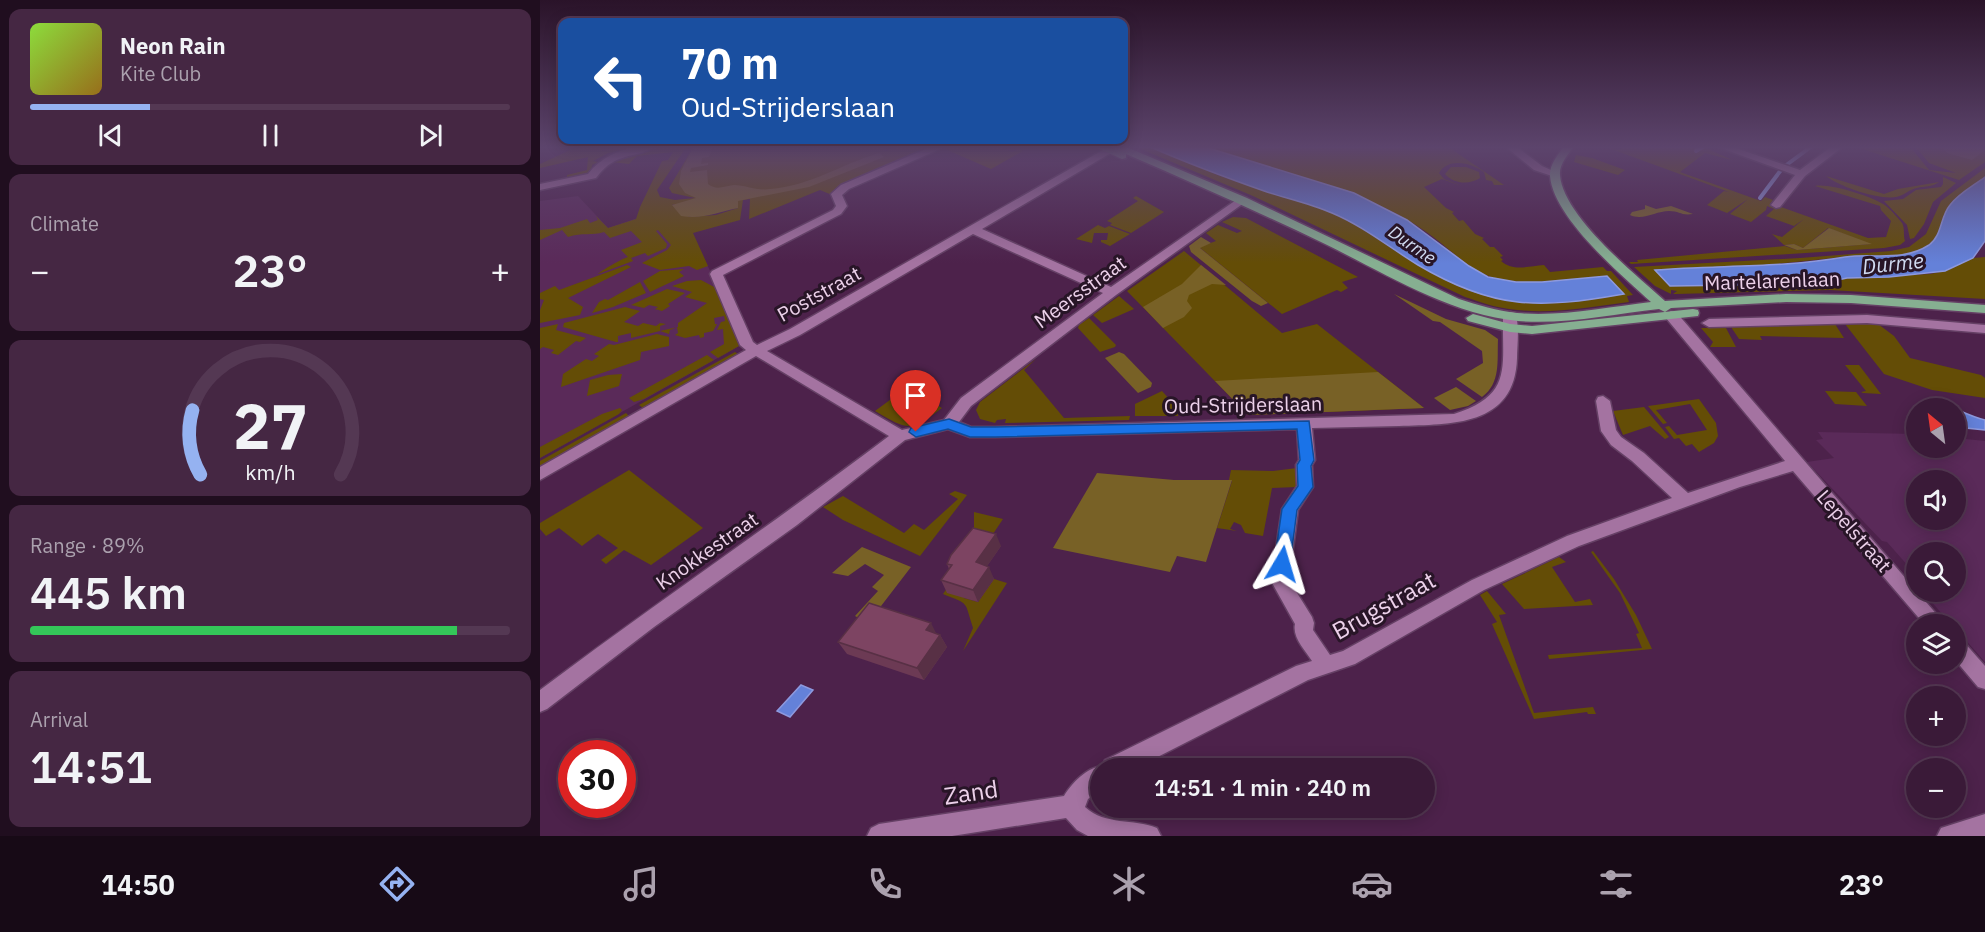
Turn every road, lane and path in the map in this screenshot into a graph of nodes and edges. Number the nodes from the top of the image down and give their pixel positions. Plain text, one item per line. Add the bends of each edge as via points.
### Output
1 (850, 185) edge
2 (1049, 185) edge
3 (1198, 185) edge
4 (1556, 185) edge
5 (1792, 185) edge
6 (1239, 202) junction
7 (1776, 205) dead end
8 (974, 230) junction
9 (1112, 292) junction
10 (1921, 305) junction
11 (1856, 306) junction
12 (1985, 309) edge
13 (1666, 310) junction
14 (1867, 319) junction
15 (1510, 322) junction
16 (1709, 323) dead end
17 (1985, 329) edge
18 (757, 351) junction
19 (1603, 401) dead end
20 (949, 424) junction
21 (1304, 424) junction
22 (900, 436) junction
23 (1796, 464) junction
24 (540, 474) edge
25 (1685, 500) junction
26 (1927, 614) edge
27 (1966, 658) edge
28 (1326, 666) junction
29 (1985, 680) edge
30 (540, 702) edge
31 (1133, 758) edge
32 (1090, 784) edge
33 (1071, 806) junction
34 (1985, 825) edge
35 (879, 836) edge
36 (1149, 836) edge
37 (1949, 836) edge

1 - 18 street via 836,194 842,206 837,212 716,274 747,345
2 - 8 street, Poststraat
3 - 6 main road
4 - 13 main road via 1588,236
5 - 7 street
6 - 9 street, Meersstraat
6 - 15 main road via 1454,302
8 - 9 street
8 - 18 street, Poststraat
9 - 20 street, Meersstraat via 966,402
10 - 11 main road, Martelarenlaan
10 - 12 main road, Martelarenlaan
10 - 13 main road, Martelarenlaan via 1797,298
11 - 13 main road, Martelarenlaan
11 - 14 street
13 - 15 main road via 1545,329
13 - 23 street
14 - 16 street
14 - 17 street
15 - 21 street, Oud-Strijderslaan via 1509,382 1490,407 1441,421
18 - 22 street
18 - 24 street, Poststraat
19 - 25 street via 1609,431 1616,441
20 - 21 street, Oud-Strijderslaan via 970,432 995,432
20 - 22 street, Oud-Strijderslaan
21 - 28 street via 1305,487 1290,509 1280,581
22 - 30 street, Knokkestraat
23 - 25 street, Brugstraat
23 - 26 street, Lepelstraat
25 - 28 street, Brugstraat via 1558,548
27 - 29 street
28 - 31 street, Brugstraat via 1303,673
32 - 33 street
33 - 35 street, Zand
33 - 36 street via 1086,824
34 - 37 street

